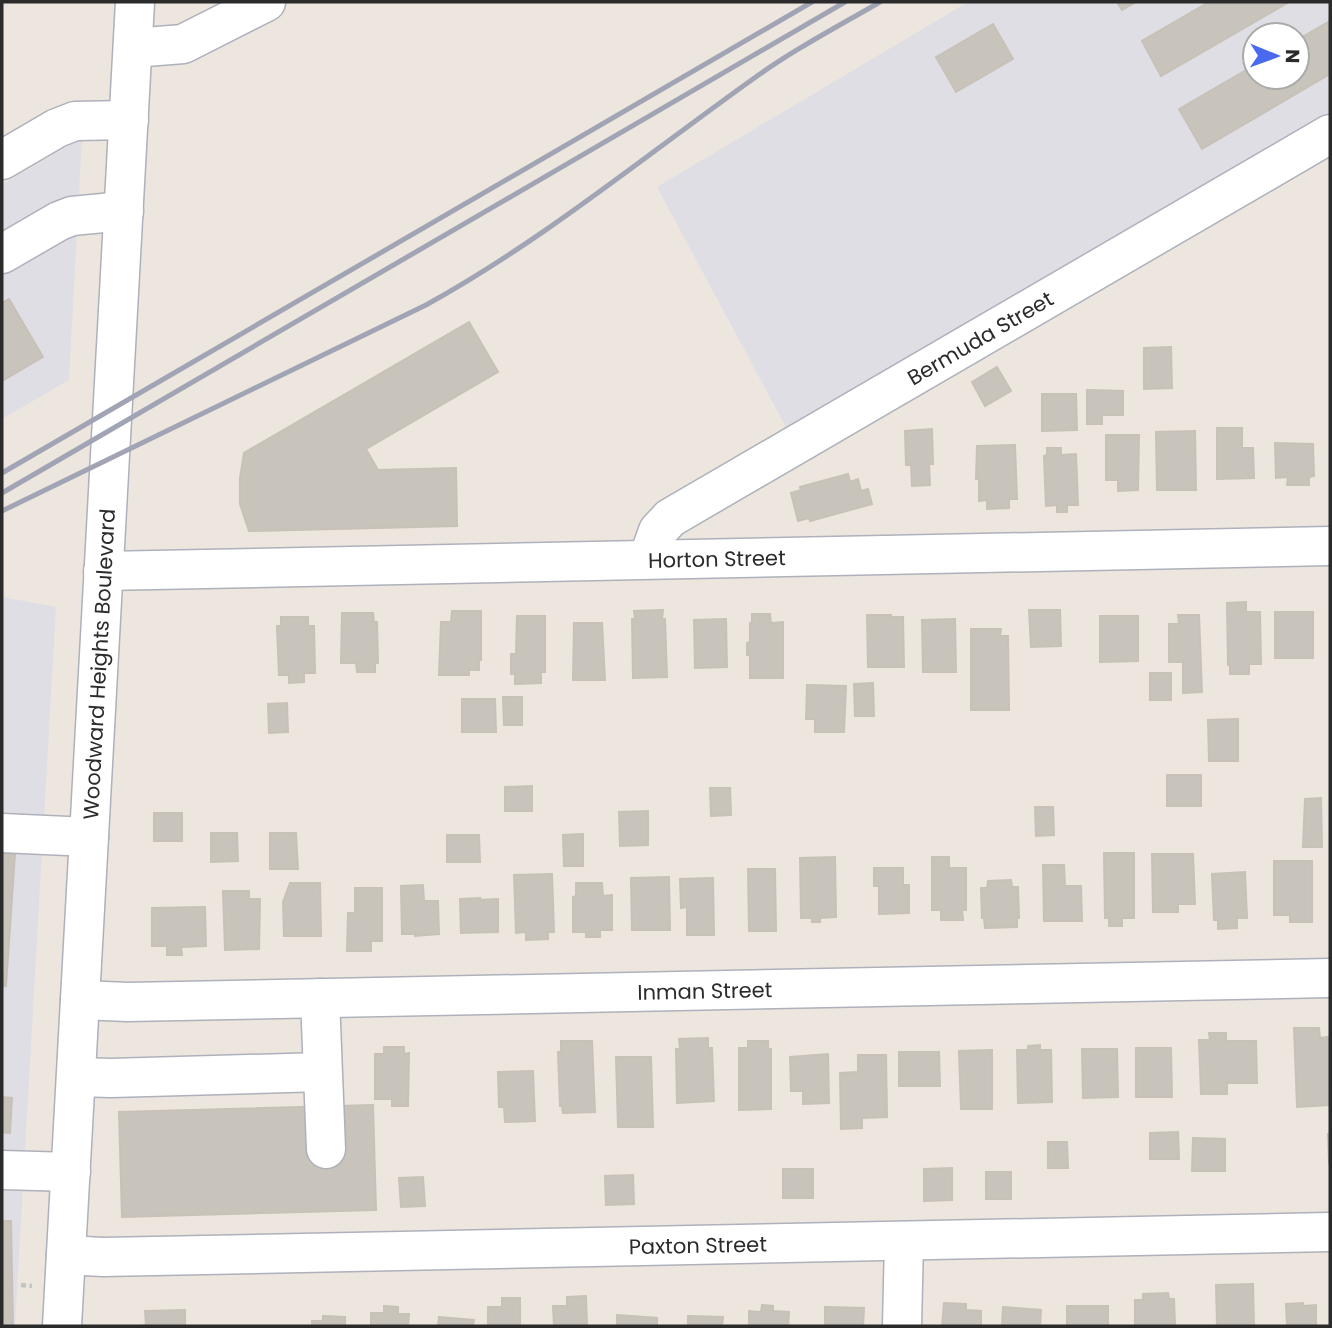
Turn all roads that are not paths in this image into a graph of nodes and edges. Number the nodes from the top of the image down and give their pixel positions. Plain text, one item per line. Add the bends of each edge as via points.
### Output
1 (135, 2) edge
2 (267, 2) edge
3 (133, 48) junction
4 (128, 120) junction
5 (1330, 134) edge
6 (2, 160) edge
7 (124, 211) junction
8 (2, 254) edge
9 (1330, 545) edge
10 (648, 559) junction
11 (103, 571) junction
12 (2, 833) edge
13 (89, 837) junction
14 (1330, 978) edge
15 (320, 998) junction
16 (80, 1000) junction
17 (322, 1072) junction
18 (76, 1077) junction
19 (326, 1149) dead end
20 (2, 1170) edge
21 (71, 1172) junction
22 (1330, 1232) edge
23 (904, 1241) junction
24 (66, 1255) junction
25 (62, 1326) edge
26 (902, 1326) edge

1 - 3 street, Woodward Heights Boulevard
2 - 3 street via 183,44
3 - 4 street, Woodward Heights Boulevard
4 - 6 street via 75,121
4 - 7 street, Woodward Heights Boulevard
5 - 10 street, Bermuda Street via 670,518 658,531
7 - 8 street via 72,216
7 - 11 street, Woodward Heights Boulevard
9 - 10 street, Horton Street
10 - 11 street, Horton Street
11 - 13 street, Woodward Heights Boulevard
12 - 13 street
13 - 16 street, Woodward Heights Boulevard
14 - 15 street, Inman Street
15 - 16 street, Inman Street
15 - 17 street
16 - 18 street, Woodward Heights Boulevard
17 - 18 street
17 - 19 street
18 - 21 street, Woodward Heights Boulevard
20 - 21 street
21 - 24 street, Woodward Heights Boulevard
22 - 23 street, Paxton Street
23 - 24 street, Paxton Street
23 - 26 street
24 - 25 street, Woodward Heights Boulevard

